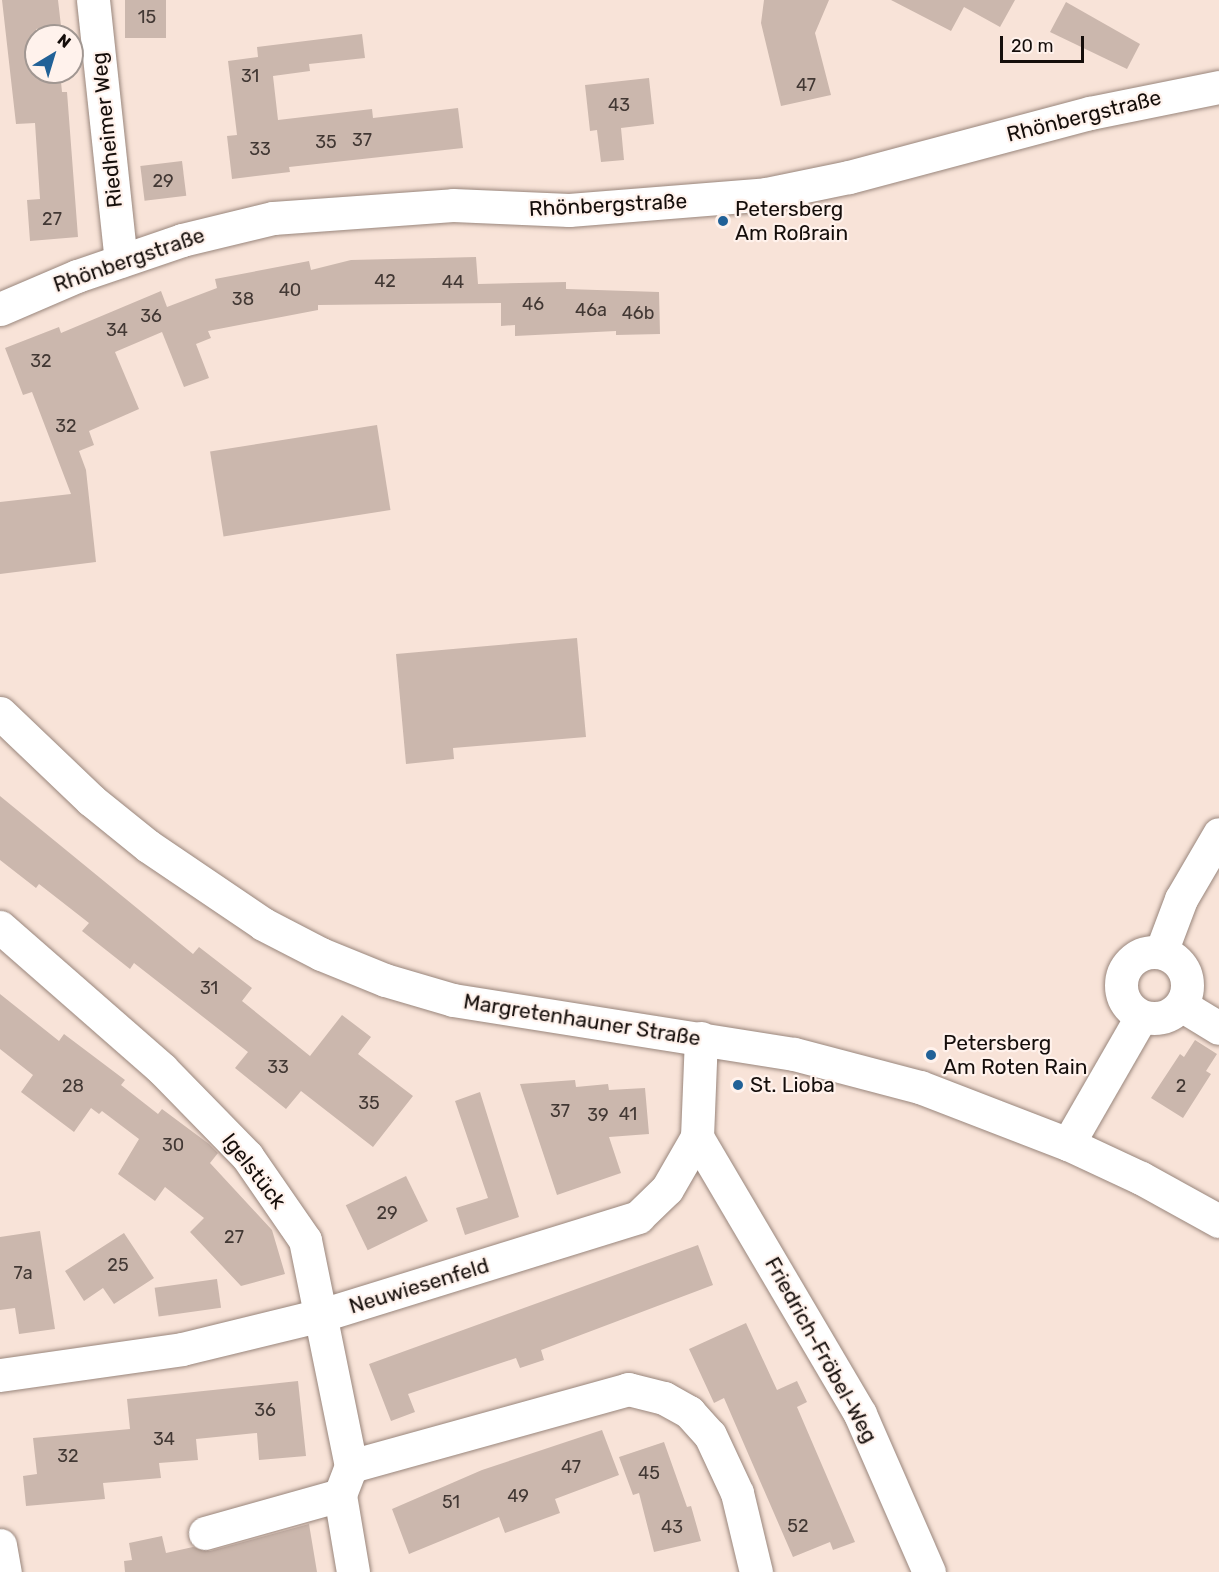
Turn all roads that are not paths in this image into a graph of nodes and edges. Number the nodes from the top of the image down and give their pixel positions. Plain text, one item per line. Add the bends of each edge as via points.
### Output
1 (93, 0) edge
2 (1219, 87) edge
3 (121, 261) junction
4 (0, 309) edge
5 (0, 713) edge
6 (1219, 834) edge
7 (0, 927) edge
8 (1161, 952) junction
9 (1181, 1005) junction
10 (1142, 1017) junction
11 (1219, 1028) edge
12 (701, 1038) junction
13 (697, 1137) junction
14 (1068, 1144) junction
15 (1219, 1221) edge
16 (322, 1315) junction
17 (0, 1375) edge
18 (345, 1480) junction
19 (205, 1533) dead end
20 (0, 1545) edge
21 (5, 1572) edge
22 (353, 1572) edge
23 (756, 1572) edge
24 (929, 1572) edge

1 - 3 street, Riedheimer Weg
2 - 3 street, Rhönbergstraße via 1168,95 849,177 766,194 569,210 453,205 315,214 232,226
3 - 4 street, Rhönbergstraße
5 - 12 street, Margretenhauner Straße via 92,800 148,846 263,924 321,954 386,980 453,1000
6 - 8 street via 1181,899
7 - 16 street, Igelstück via 162,1069 247,1156 305,1240
8 - 9 street via 1182,968 1187,993
8 - 10 street via 1134,958 1122,976 1122,997
9 - 10 street via 1163,1018
9 - 11 street
10 - 14 street
12 - 13 street, Neuwiesenfeld
12 - 14 street, Margretenhauner Straße via 794,1054 920,1087
13 - 16 street, Neuwiesenfeld via 667,1189 638,1217
13 - 24 street, Friedrich-Fröbel-Weg via 860,1414
14 - 15 street, Margretenhauner Straße
16 - 17 street, Neuwiesenfeld via 182,1349
16 - 18 street, Igelstück
18 - 19 street
18 - 22 street, Igelstück
18 - 23 street via 628,1389 664,1398 690,1412 710,1435 737,1493
20 - 21 street

